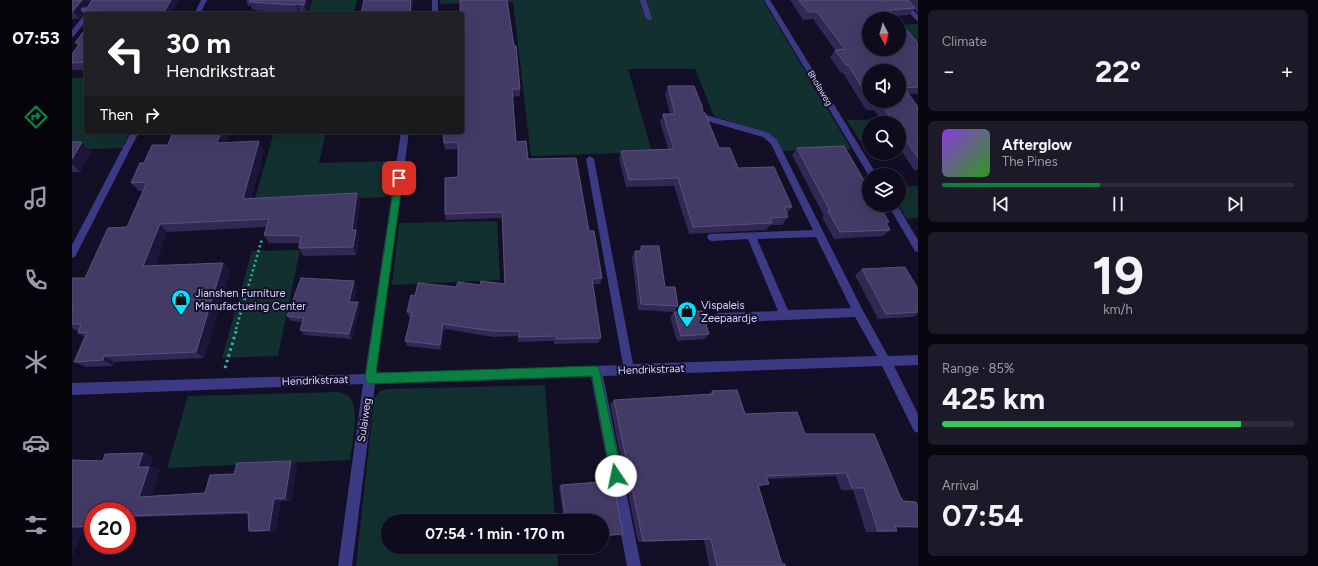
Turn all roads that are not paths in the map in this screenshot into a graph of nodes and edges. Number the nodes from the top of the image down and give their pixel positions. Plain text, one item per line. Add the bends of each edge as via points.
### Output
1 (204, 0) edge
2 (435, 0) edge
3 (643, 0) edge
4 (767, 0) edge
5 (901, 0) edge
6 (198, 12) edge
7 (435, 12) edge
8 (84, 19) edge
9 (649, 19) dead end
10 (918, 19) edge
11 (72, 35) edge
12 (703, 117) edge
13 (134, 134) edge
14 (405, 134) edge
15 (590, 159) dead end
16 (870, 168) edge
17 (896, 212) edge
18 (820, 233) junction
19 (750, 236) junction
20 (712, 237) edge
21 (918, 248) edge
22 (72, 254) edge
23 (858, 312) junction
24 (785, 315) junction
25 (718, 318) dead end
26 (918, 360) edge
27 (886, 362) junction
28 (629, 370) junction
29 (596, 371) junction
30 (370, 379) junction
31 (72, 389) edge
32 (918, 427) edge
33 (346, 566) edge
34 (634, 566) edge

1 - 6 street
2 - 7 street
3 - 9 street
4 - 16 street, Bholaweg
5 - 10 street
8 - 11 street
12 - 18 street via 766,134 772,139
13 - 22 street
14 - 30 street, Sulaiweg
15 - 28 street
17 - 21 street
18 - 19 street
18 - 23 street
19 - 20 street
19 - 24 street
23 - 24 street
23 - 27 street
24 - 25 street
26 - 27 street, Hendrikstraat
27 - 28 street, Hendrikstraat
27 - 32 street
28 - 29 street, Hendrikstraat
29 - 30 street, Hendrikstraat
29 - 34 street
30 - 31 street, Hendrikstraat
30 - 33 street, Sulaiweg

